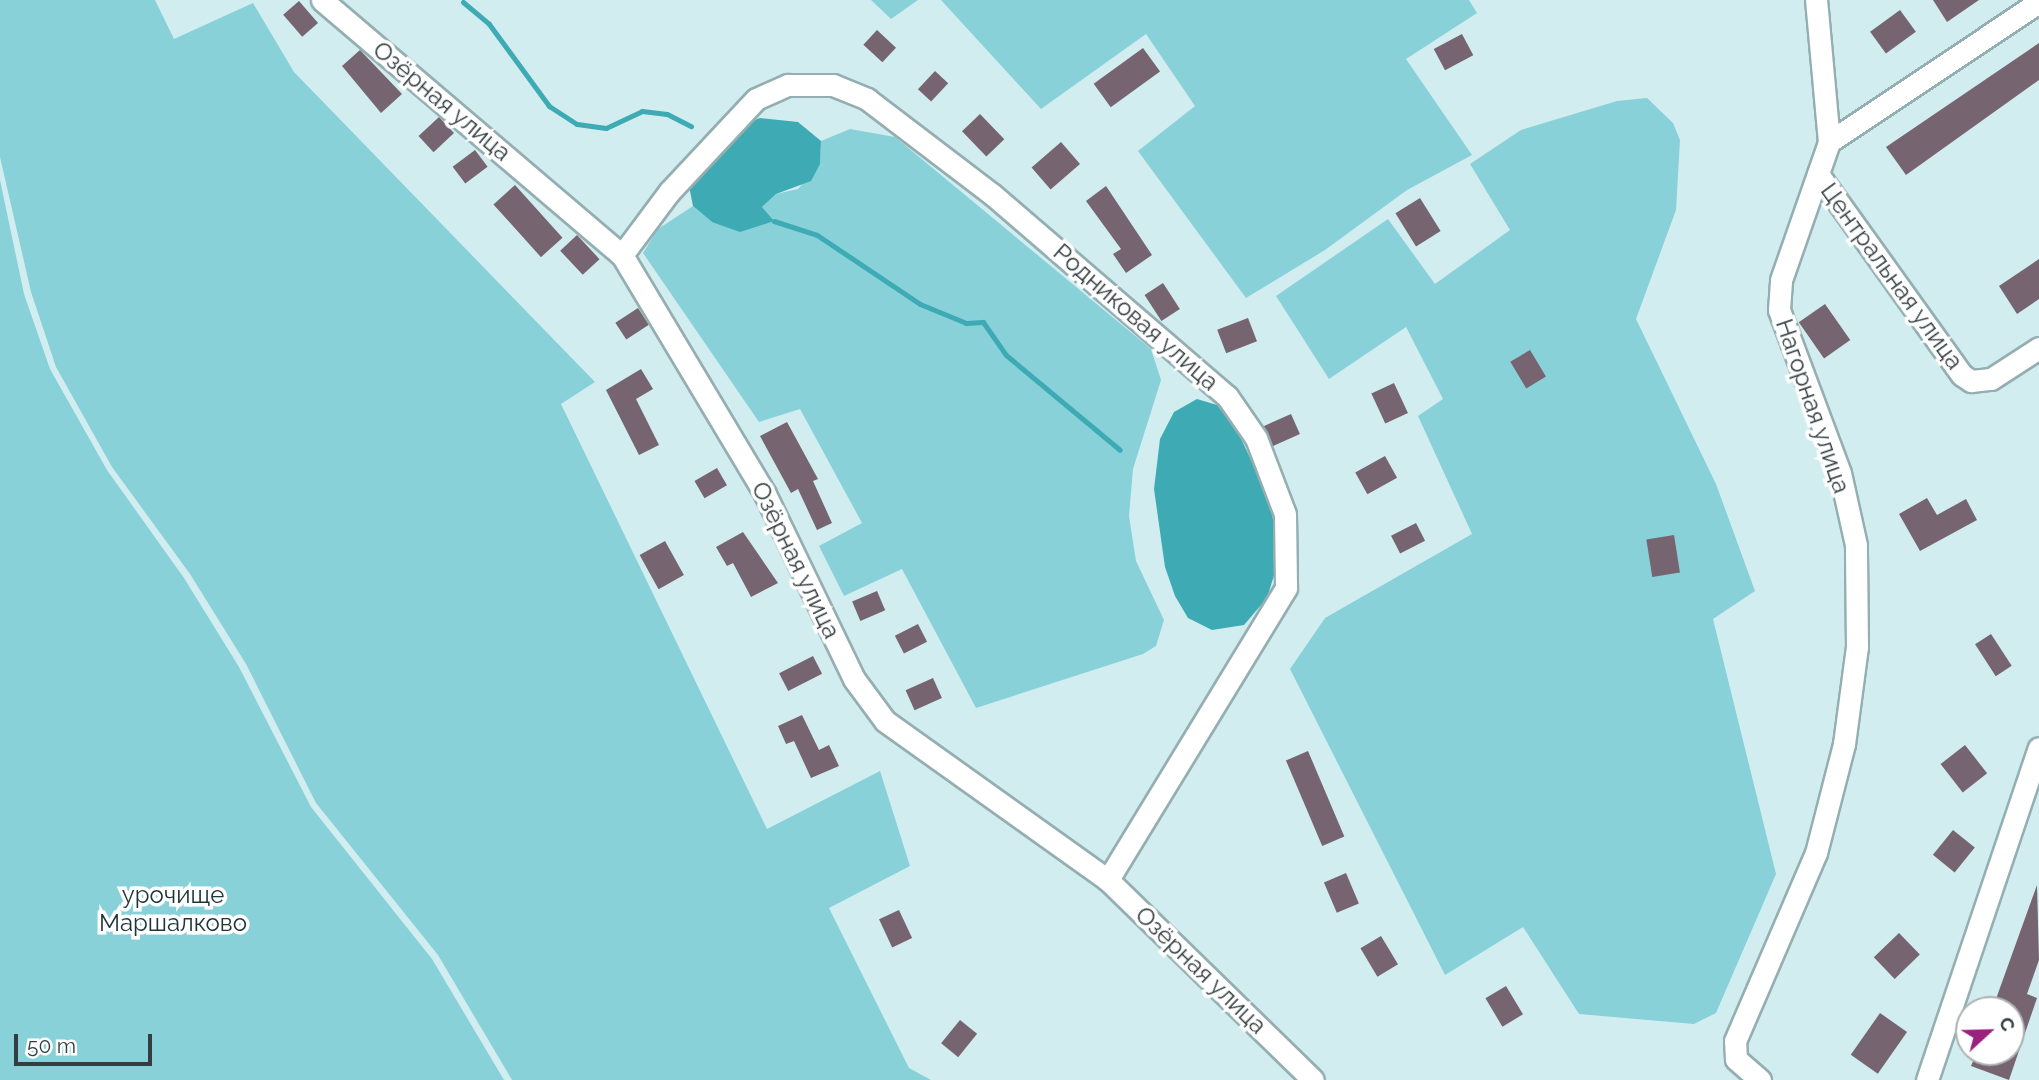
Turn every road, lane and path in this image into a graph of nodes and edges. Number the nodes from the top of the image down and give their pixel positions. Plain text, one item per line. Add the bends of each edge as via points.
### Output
1 (322, 0) edge
2 (1816, 0) edge
3 (2039, 2) edge
4 (1829, 142) junction
5 (1818, 174) junction
6 (622, 255) junction
7 (2039, 348) edge
8 (2039, 748) edge
9 (1108, 880) junction
10 (1313, 1080) edge
11 (1760, 1080) edge
12 (1927, 1080) edge

1 - 6 street, Озёрная улица
2 - 4 street, Нагорная улица
3 - 4 street
4 - 5 street, Нагорная улица
5 - 7 street, Центральная улица via 1962,374 1971,381 1990,379
5 - 11 street, Нагорная улица via 1782,280 1779,310 1840,473 1856,545 1857,647 1844,744 1816,853 1735,1041 1736,1059
6 - 9 street, Озёрная улица via 765,494 854,679 884,720
6 - 9 street, Родниковая улица via 669,192 756,99 788,85 833,85 867,99 993,195 1227,396 1256,438 1285,514 1286,588
8 - 12 street
9 - 10 street, Озёрная улица

